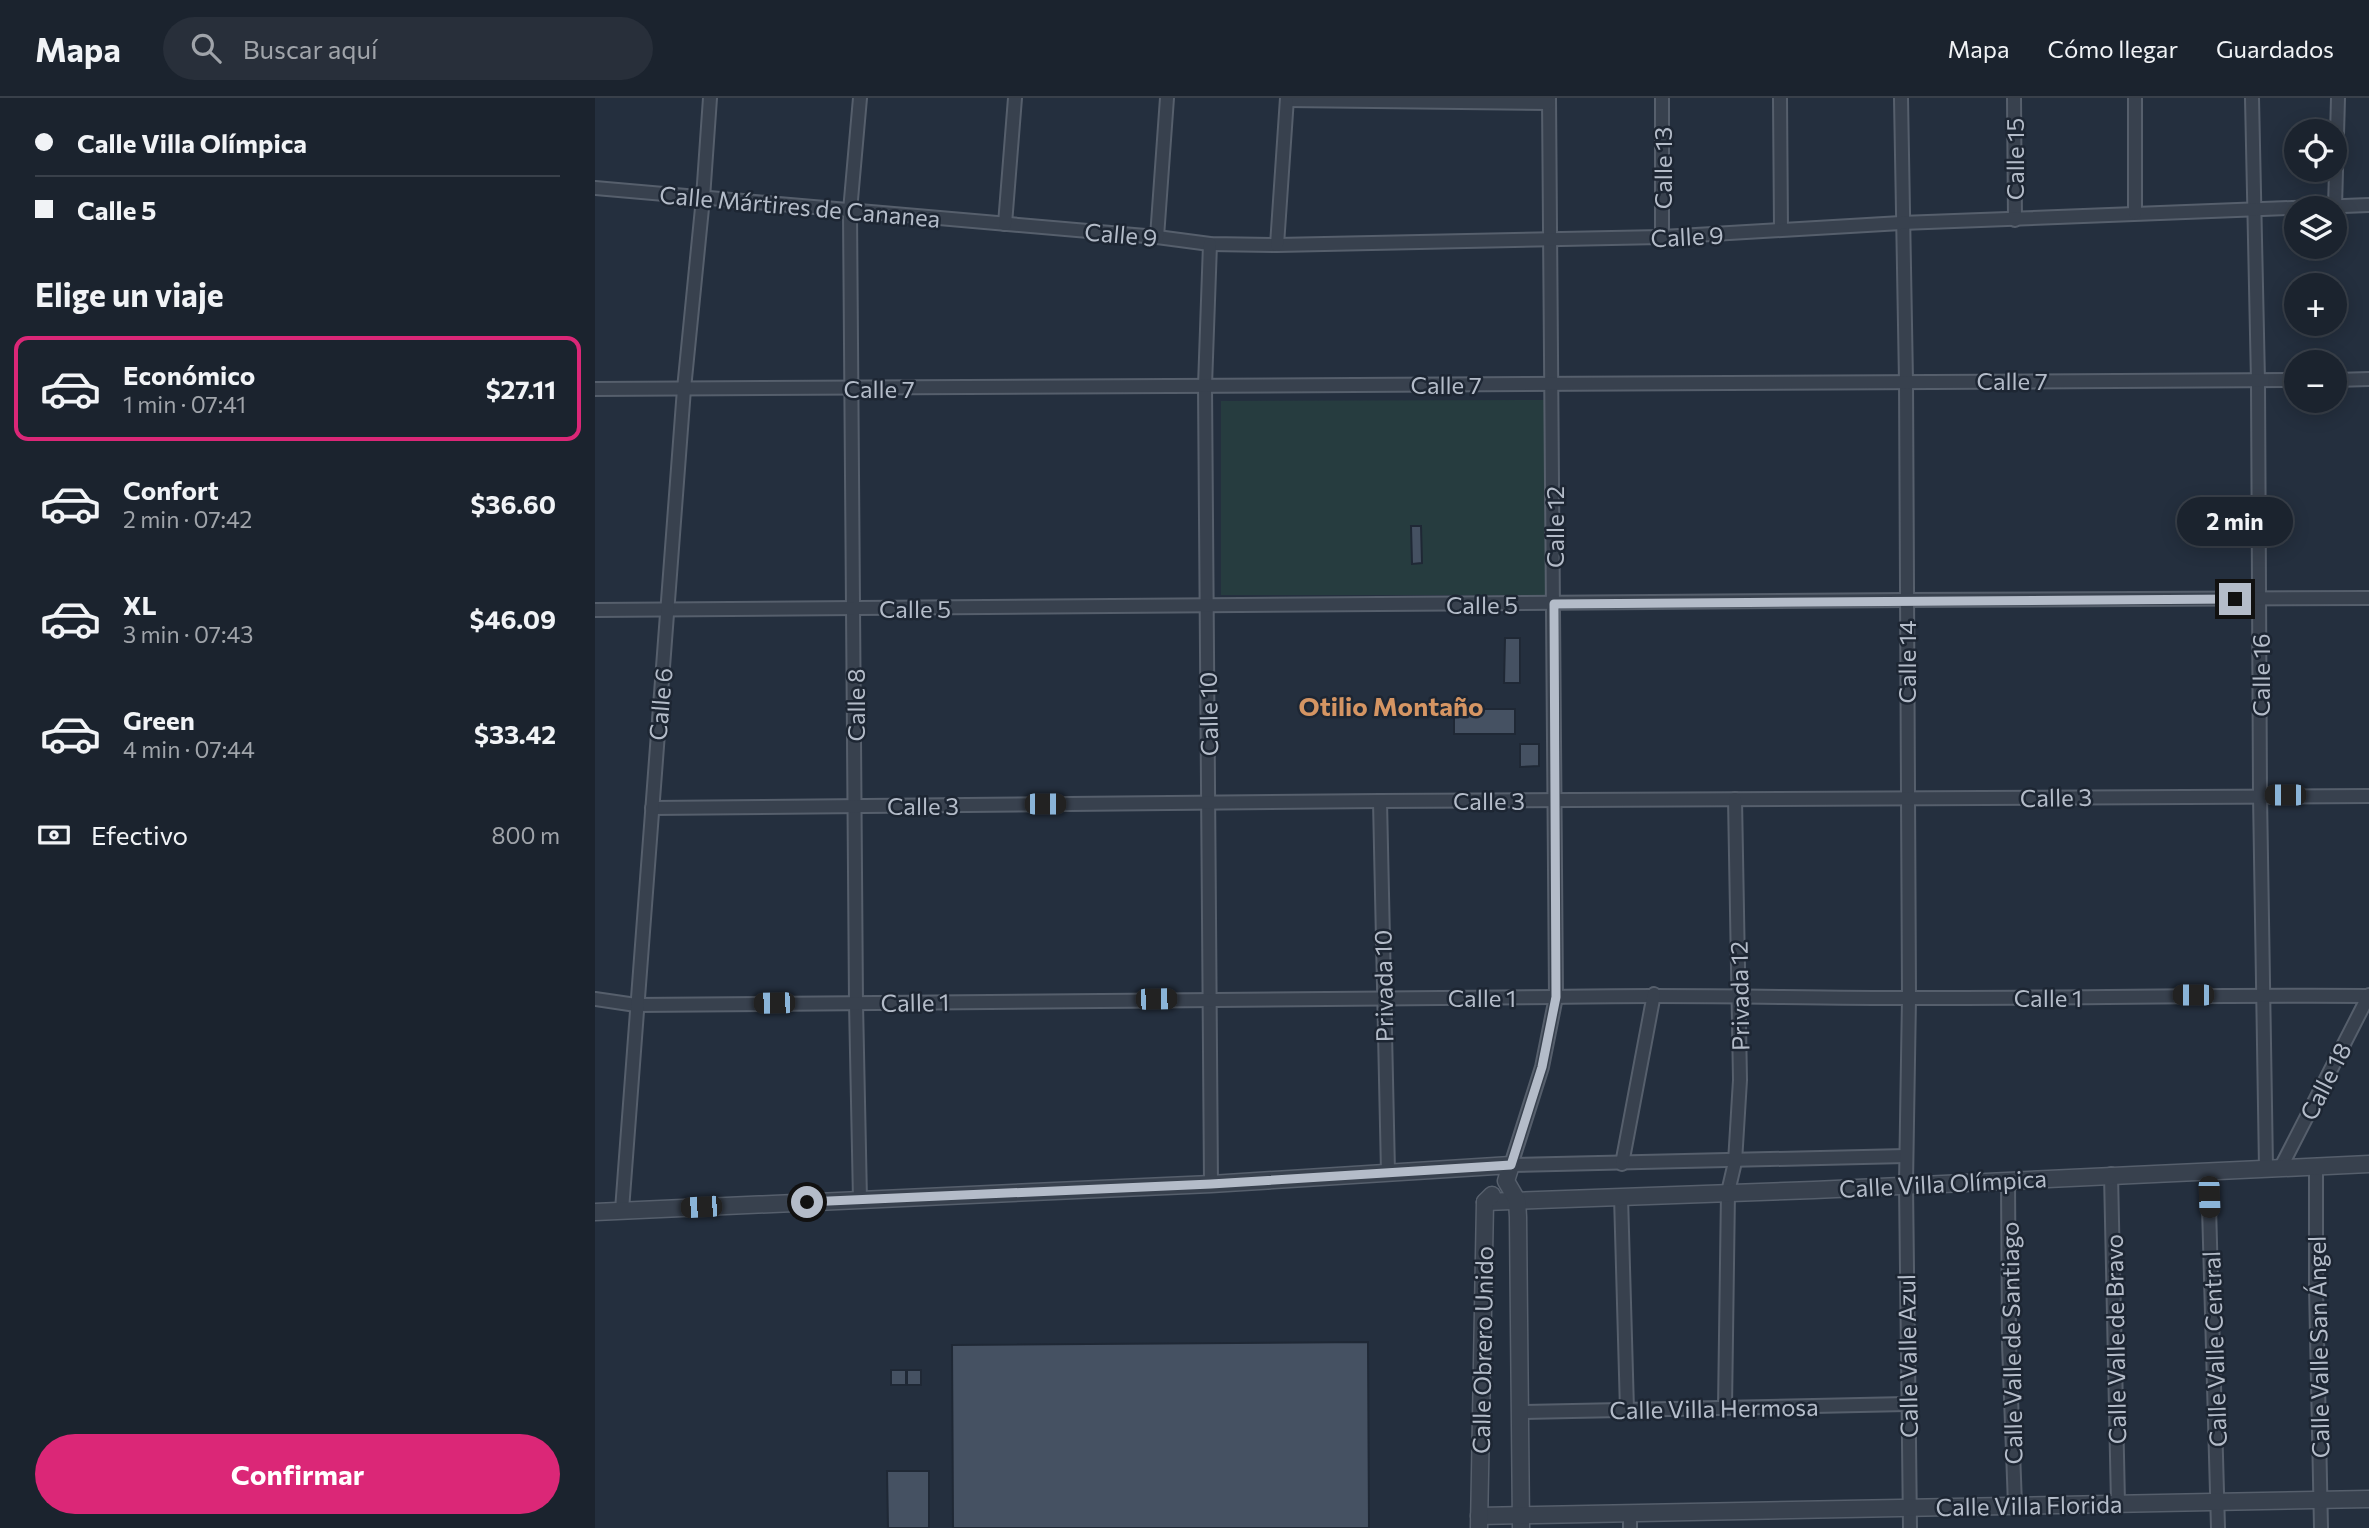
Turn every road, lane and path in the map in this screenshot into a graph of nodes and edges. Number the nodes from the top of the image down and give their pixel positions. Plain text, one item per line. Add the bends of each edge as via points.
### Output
1 (710, 98) edge
2 (860, 98) edge
3 (1015, 98) edge
4 (1167, 98) edge
5 (1662, 98) edge
6 (1780, 98) edge
7 (1901, 98) edge
8 (2014, 98) edge
9 (2135, 98) edge
10 (2252, 98) edge
11 (2337, 98) edge
12 (1287, 99) edge
13 (1419, 100) edge
14 (1549, 100) edge
15 (595, 188) edge
16 (2335, 196) edge
17 (703, 198) junction
18 (2369, 205) edge
19 (2347, 206) edge
20 (2284, 209) edge
21 (2253, 210) junction
22 (851, 211) junction
23 (2134, 213) junction
24 (2015, 220) junction
25 (1006, 223) junction
26 (1901, 223) junction
27 (1780, 229) junction
28 (1157, 237) junction
29 (1662, 237) junction
30 (1551, 240) junction
31 (1210, 244) junction
32 (1277, 245) junction
33 (2369, 379) edge
34 (2258, 380) junction
35 (2284, 380) edge
36 (2347, 380) edge
37 (1906, 381) junction
38 (1552, 384) junction
39 (1205, 386) junction
40 (684, 388) junction
41 (852, 388) junction
42 (595, 390) edge
43 (2260, 598) junction
44 (2369, 598) edge
45 (1906, 600) junction
46 (1554, 604) junction
47 (1206, 606) junction
48 (854, 609) junction
49 (595, 610) edge
50 (668, 610) junction
51 (2260, 795) junction
52 (2369, 796) edge
53 (1907, 798) junction
54 (1555, 800) junction
55 (1735, 800) junction
56 (1380, 801) junction
57 (1209, 803) junction
58 (855, 806) junction
59 (652, 808) junction
60 (1654, 994) junction
61 (1739, 995) junction
62 (2263, 995) junction
63 (2369, 995) edge
64 (1383, 997) junction
65 (1556, 997) junction
66 (1909, 998) junction
67 (595, 999) edge
68 (1211, 999) junction
69 (856, 1003) junction
70 (636, 1005) junction
71 (2362, 1022) edge
72 (1906, 1156) junction
73 (1735, 1161) junction
74 (1622, 1164) junction
75 (2369, 1164) edge
76 (1511, 1165) junction
77 (2316, 1166) junction
78 (2273, 1167) junction
79 (2208, 1171) junction
80 (1388, 1172) junction
81 (2111, 1174) junction
82 (2008, 1180) junction
83 (1506, 1181) junction
84 (1211, 1184) junction
85 (1906, 1184) junction
86 (1728, 1192) junction
87 (1621, 1196) junction
88 (860, 1200) junction
89 (1517, 1200) junction
90 (1485, 1202) junction
91 (622, 1210) junction
92 (595, 1212) edge
93 (1907, 1404) junction
94 (1725, 1408) junction
95 (1627, 1410) junction
96 (1521, 1412) junction
97 (2369, 1499) edge
98 (2320, 1500) junction
99 (2218, 1501) junction
100 (2118, 1503) junction
101 (2015, 1506) junction
102 (1909, 1508) junction
103 (1630, 1520) edge
104 (1479, 1522) edge
105 (1521, 1522) edge
106 (1909, 1528) edge
107 (2218, 1528) edge
108 (2321, 1528) edge

1 - 17 street, Calle 6
2 - 22 street, Calle 8
3 - 25 street
4 - 28 street
5 - 29 street, Calle 13
6 - 27 street
7 - 26 street, Calle 14
8 - 24 street, Calle 15
9 - 23 street
10 - 21 street, Calle 16
11 - 16 street
12 - 13 street
12 - 32 street
13 - 14 street
14 - 30 street, Calle 12
15 - 17 street, Calle Mártires de Cananea
17 - 22 street, Calle Mártires de Cananea
17 - 40 street, Calle 6
18 - 19 street, Calle 9
20 - 21 street, Calle 9
21 - 23 street, Calle 9
21 - 34 street, Calle 16
22 - 25 street, Calle Mártires de Cananea
22 - 41 street, Calle 8
23 - 24 street, Calle 9
24 - 26 street, Calle 9
25 - 28 street, Calle 9
26 - 27 street, Calle 9
26 - 37 street, Calle 14
27 - 29 street, Calle 9
28 - 31 street, Calle 9
29 - 30 street, Calle 9
30 - 32 street, Calle 9
30 - 38 street, Calle 12
31 - 32 street, Calle 9
31 - 39 street, Calle 10
33 - 36 street
34 - 35 street, Calle 7
34 - 37 street, Calle 7
34 - 43 street, Calle 16
37 - 38 street, Calle 7
37 - 45 street, Calle 14
38 - 39 street, Calle 7
38 - 46 street, Calle 12
39 - 41 street, Calle 7
39 - 47 street, Calle 10
40 - 41 street, Calle 7
40 - 42 street, Calle 7
40 - 50 street, Calle 6
41 - 48 street, Calle 8
43 - 44 street, Calle 5
43 - 45 street, Calle 5
43 - 51 street, Calle 16
45 - 46 street, Calle 5
45 - 53 street, Calle 14
46 - 47 street, Calle 5
46 - 54 street, Calle 12
47 - 48 street, Calle 5
47 - 57 street, Calle 10
48 - 50 street, Calle 5
48 - 58 street, Calle 8
49 - 50 street, Calle 5
50 - 59 street, Calle 6
51 - 52 street, Calle 3
51 - 53 street, Calle 3
51 - 62 street, Calle 16
53 - 55 street, Calle 3
53 - 66 street, Calle 14
54 - 55 street, Calle 3
54 - 56 street, Calle 3
54 - 65 street, Calle 12
55 - 61 street, Privada 12
56 - 57 street, Calle 3
56 - 64 street, Privada 10
57 - 58 street, Calle 3
57 - 68 street, Calle 10
58 - 59 street, Calle 3
58 - 69 street, Calle 8
59 - 70 street, Calle 6
60 - 61 street, Calle 1
60 - 65 street, Calle 1
60 - 74 street
61 - 66 street, Calle 1
61 - 73 street, Privada 12
62 - 63 street, Calle 1
62 - 66 street, Calle 1
62 - 78 street, Calle 16
63 - 71 street, Calle 18
64 - 65 street, Calle 1
64 - 68 street, Calle 1
64 - 80 street, Privada 10
65 - 76 street via 1542,1067
66 - 72 street, Calle 14
67 - 70 street, Calle 1
68 - 69 street, Calle 1
68 - 84 street, Calle 10
69 - 70 street, Calle 1
69 - 88 street, Calle 8
70 - 91 street, Calle 6
71 - 78 street, Calle 18
72 - 73 street
72 - 85 street, Calle 14
73 - 74 street
73 - 86 street, Privada 12
74 - 76 street
75 - 77 street, Calle Villa Olímpica
76 - 80 street
76 - 83 street
77 - 78 street, Calle Villa Olímpica
77 - 98 street, Calle Valle San Ángel
78 - 79 street, Calle Villa Olímpica
79 - 81 street, Calle Villa Olímpica
79 - 99 street, Calle Valle Central
80 - 84 street
81 - 82 street, Calle Villa Olímpica
81 - 100 street, Calle Valle de Bravo
82 - 85 street, Calle Villa Olímpica
82 - 101 street, Calle Valle de Santiago
83 - 89 street
83 - 90 street
84 - 88 street
85 - 86 street, Calle Villa Olímpica
85 - 93 street, Calle Valle Azul
86 - 87 street, Calle Villa Olímpica
86 - 94 street, Privada 12
87 - 89 street, Calle Villa Olímpica
87 - 95 street
88 - 91 street
89 - 90 street, Calle Villa Olímpica
89 - 96 street, Calle Obrero Unido
90 - 104 street, Calle Obrero Unido
91 - 92 street
93 - 94 street, Calle Villa Hermosa
93 - 102 street, Calle Valle Azul
94 - 95 street, Calle Villa Hermosa
95 - 96 street, Calle Villa Hermosa
96 - 105 street, Calle Obrero Unido
97 - 98 street, Calle Villa Florida
98 - 99 street, Calle Villa Florida
98 - 108 street, Calle Valle San Ángel
99 - 100 street, Calle Villa Florida
99 - 107 street, Calle Valle Central
100 - 101 street, Calle Villa Florida
101 - 102 street, Calle Villa Florida
102 - 103 street, Calle Villa Florida
102 - 106 street, Calle Valle Azul
103 - 105 street, Calle Villa Florida
104 - 105 street, Calle Villa Florida

